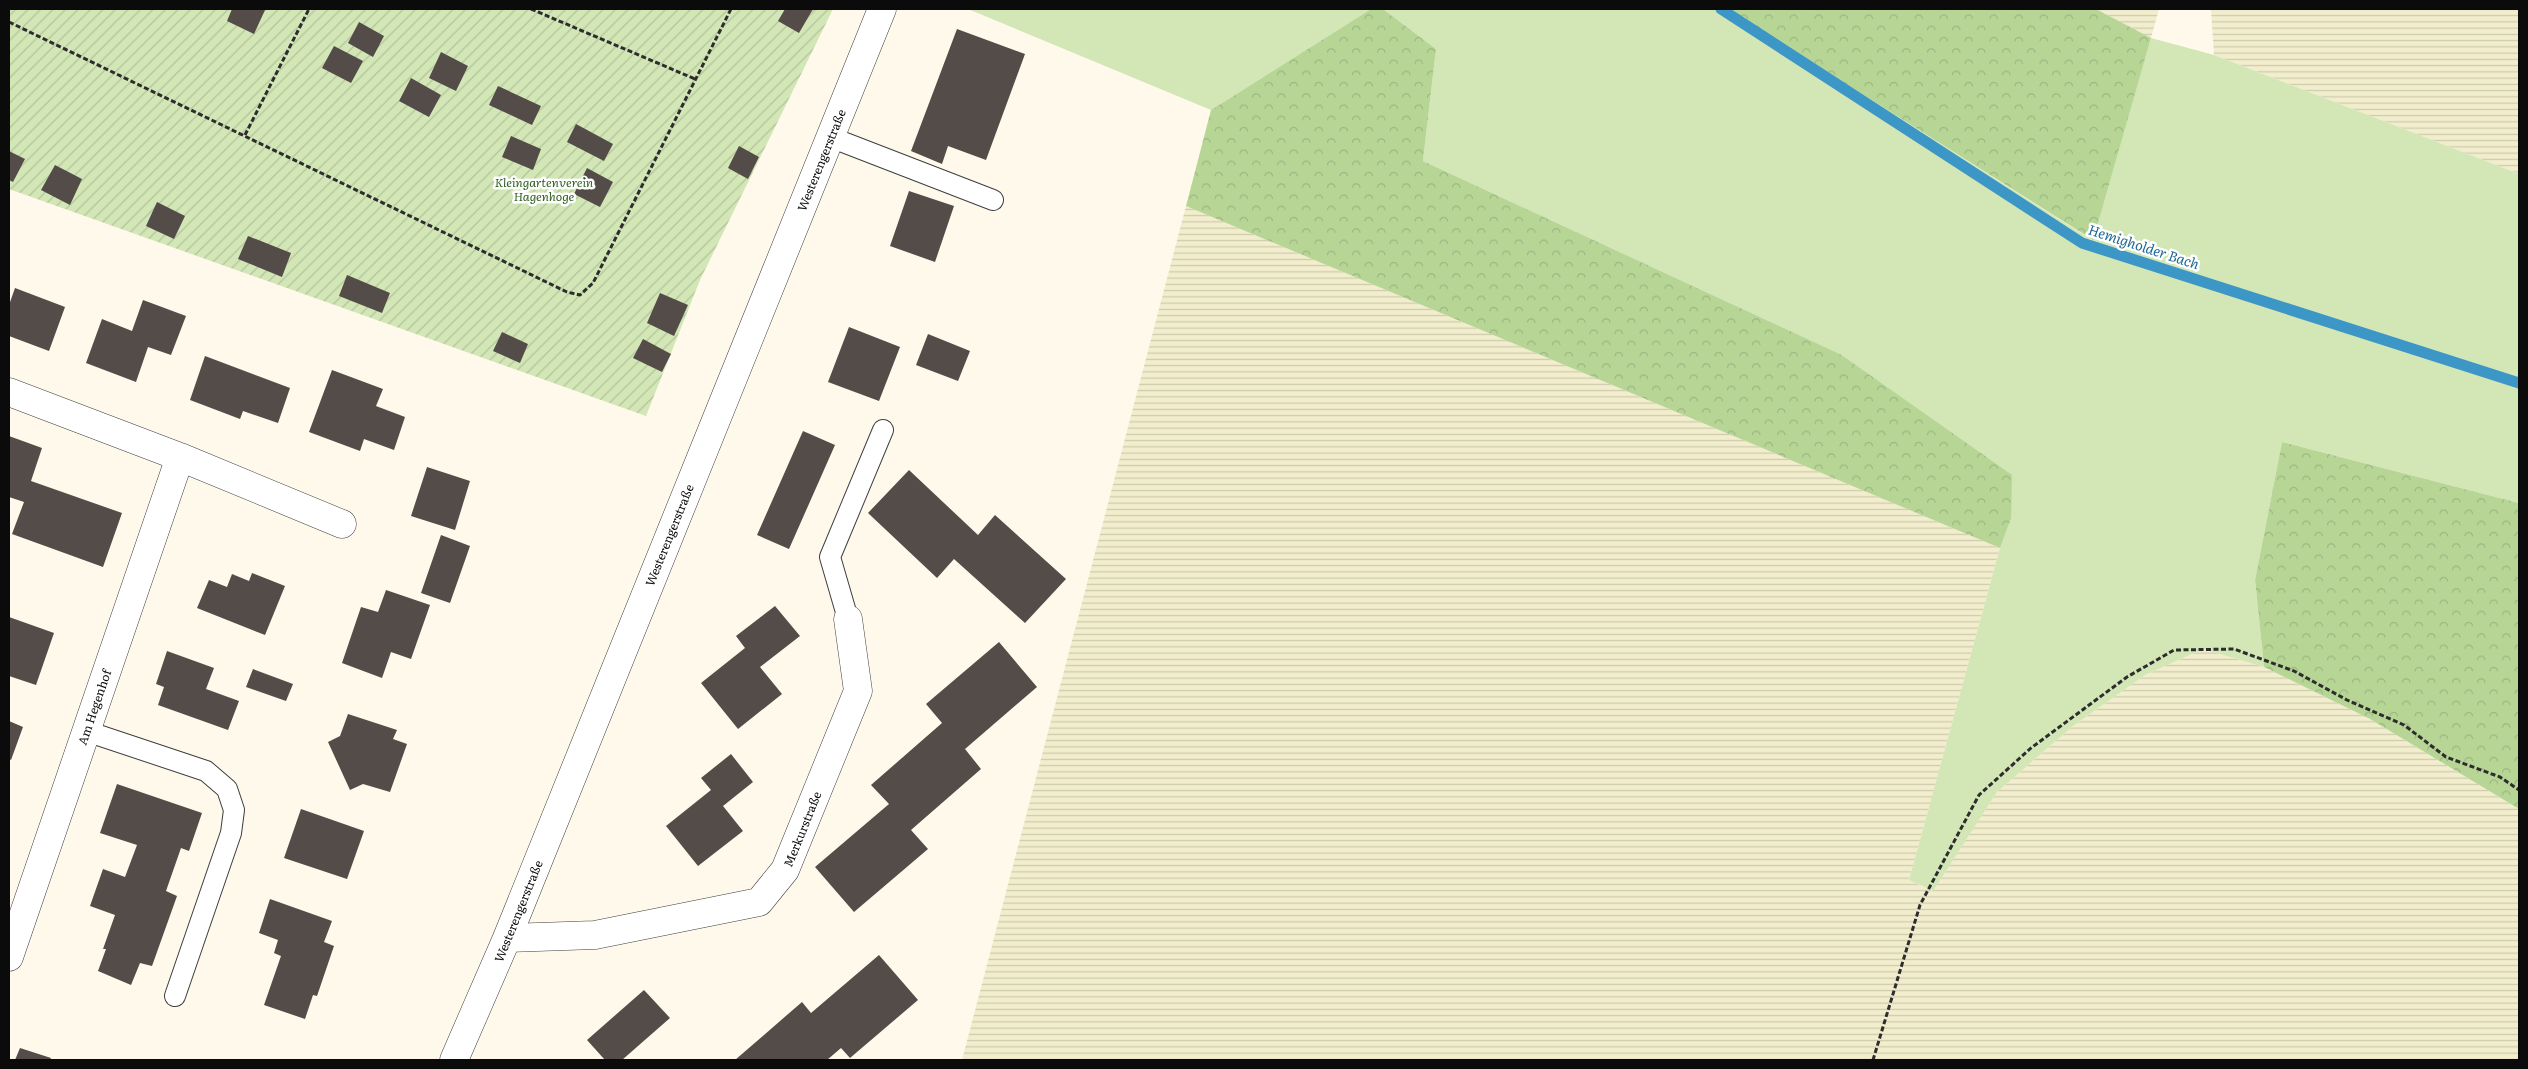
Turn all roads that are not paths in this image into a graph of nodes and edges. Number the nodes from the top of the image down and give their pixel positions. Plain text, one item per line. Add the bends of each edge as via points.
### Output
1 (882, 9) edge
2 (830, 137) junction
3 (994, 200) dead end
4 (9, 392) edge
5 (883, 430) dead end
6 (180, 457) junction
7 (342, 524) dead end
8 (848, 619) joint
9 (86, 731) junction
10 (507, 938) junction
11 (9, 957) edge
12 (175, 996) dead end
13 (454, 1060) edge

1 - 2 street, Westerengerstraße
2 - 3 lane
2 - 10 street, Westerengerstraße
4 - 6 street
5 - 8 lane via 830,557
6 - 7 street
6 - 9 street, Am Hegenhof
8 - 10 street, Merkurstraße via 858,691 785,870 759,902 595,935
9 - 11 street, Am Hegenhof
9 - 12 lane via 206,770 226,789 232,803 231,833
10 - 13 street, Westerengerstraße

